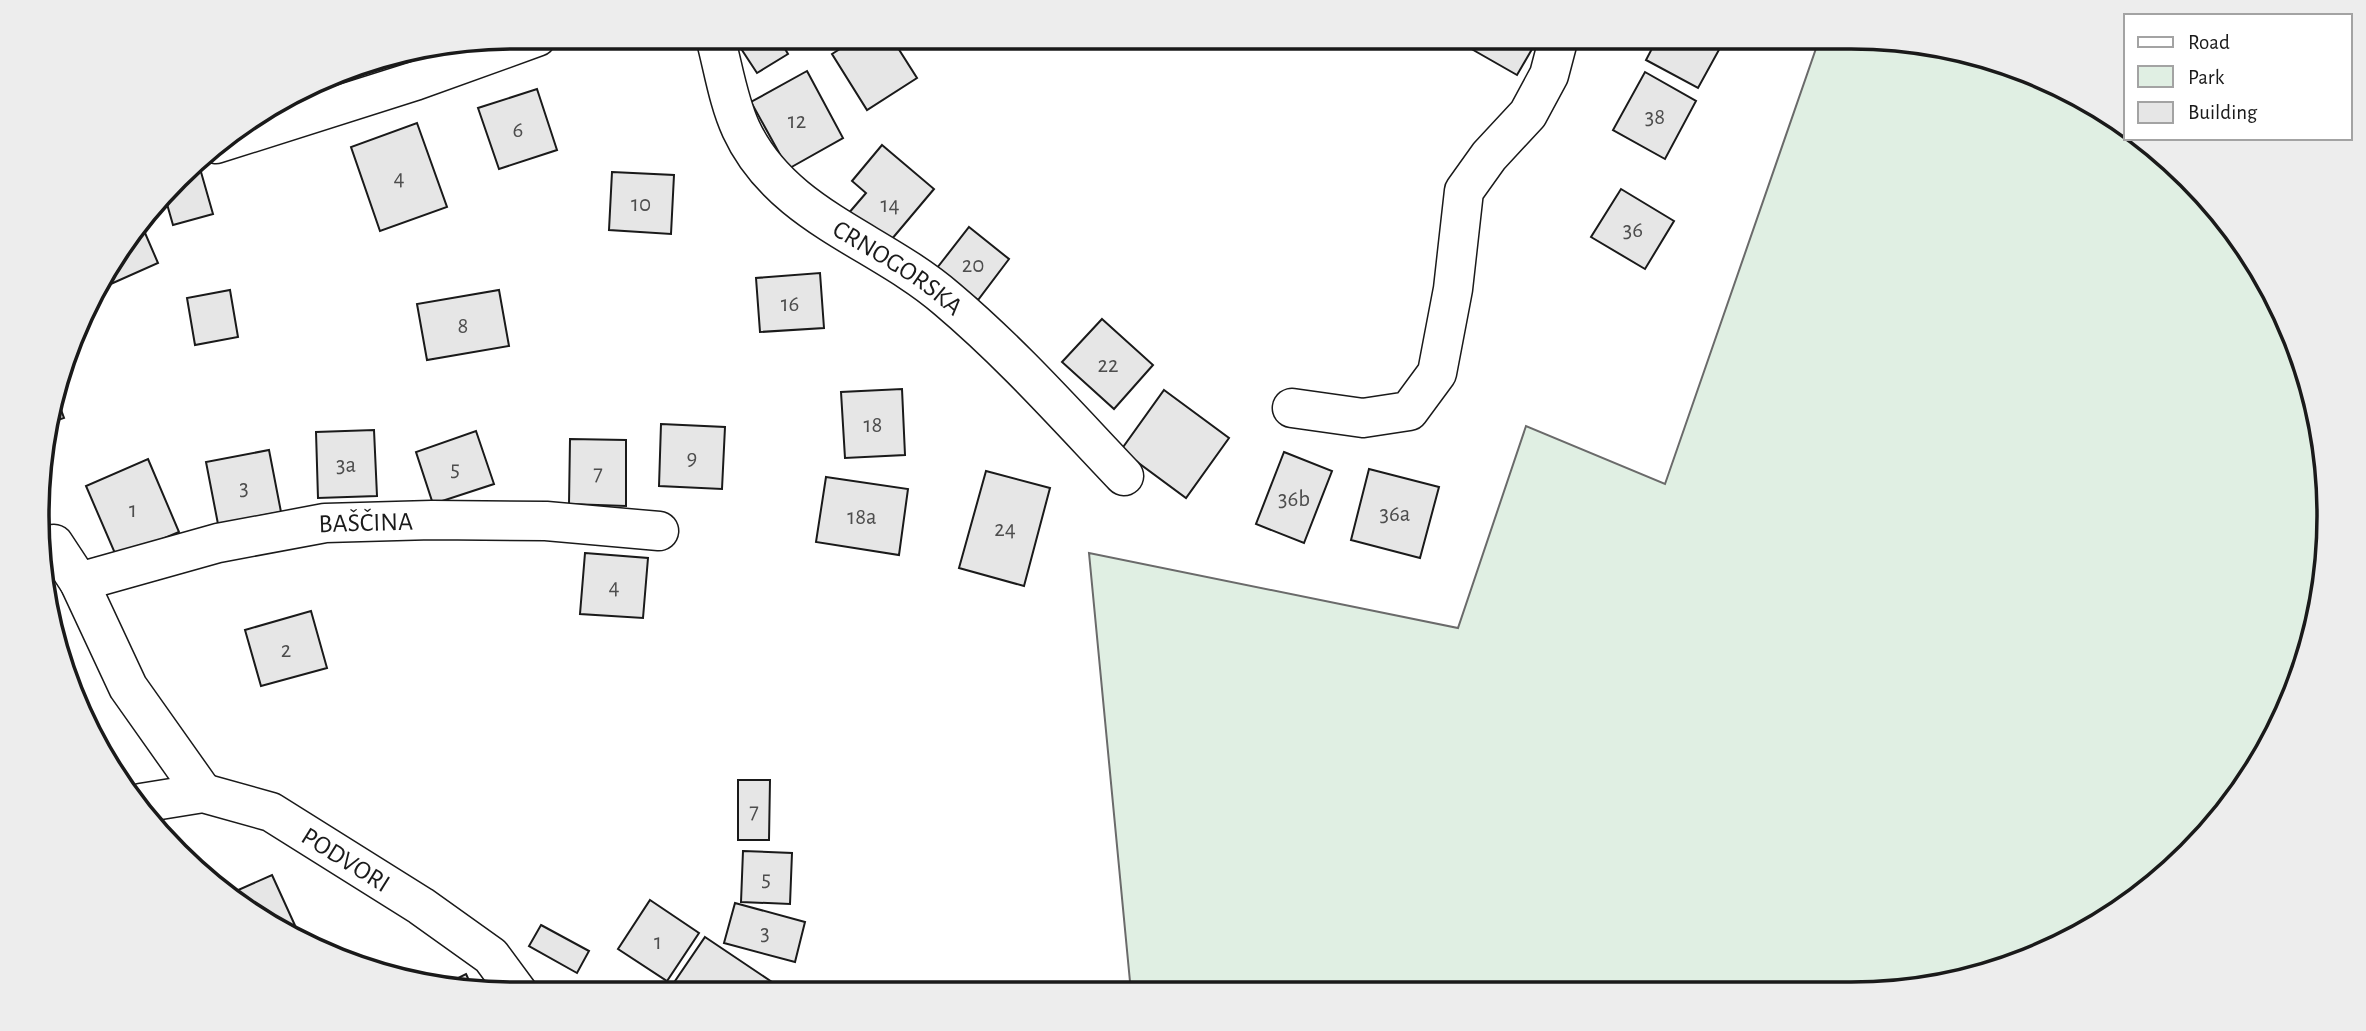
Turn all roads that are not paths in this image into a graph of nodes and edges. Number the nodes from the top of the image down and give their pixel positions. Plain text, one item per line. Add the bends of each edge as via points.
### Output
1 (503, 49) edge
2 (718, 49) edge
3 (1556, 49) edge
4 (247, 134) edge
5 (1292, 408) dead end
6 (1124, 476) dead end
7 (659, 531) dead end
8 (54, 544) dead end
9 (79, 582) junction
10 (203, 793) junction
11 (147, 802) edge
12 (510, 982) edge

1 - 4 street
2 - 6 street, CRNOGORSKA via 740,127 761,164 794,198 944,296 997,343
3 - 5 street via 1549,75 1528,114 1464,191 1454,289 1437,373 1409,411 1363,418
7 - 9 street, BAŠČINA via 546,522 325,523 219,543
8 - 9 street
9 - 10 street via 128,687
10 - 11 street, PODVORI
10 - 12 street, PODVORI via 271,811 491,956

